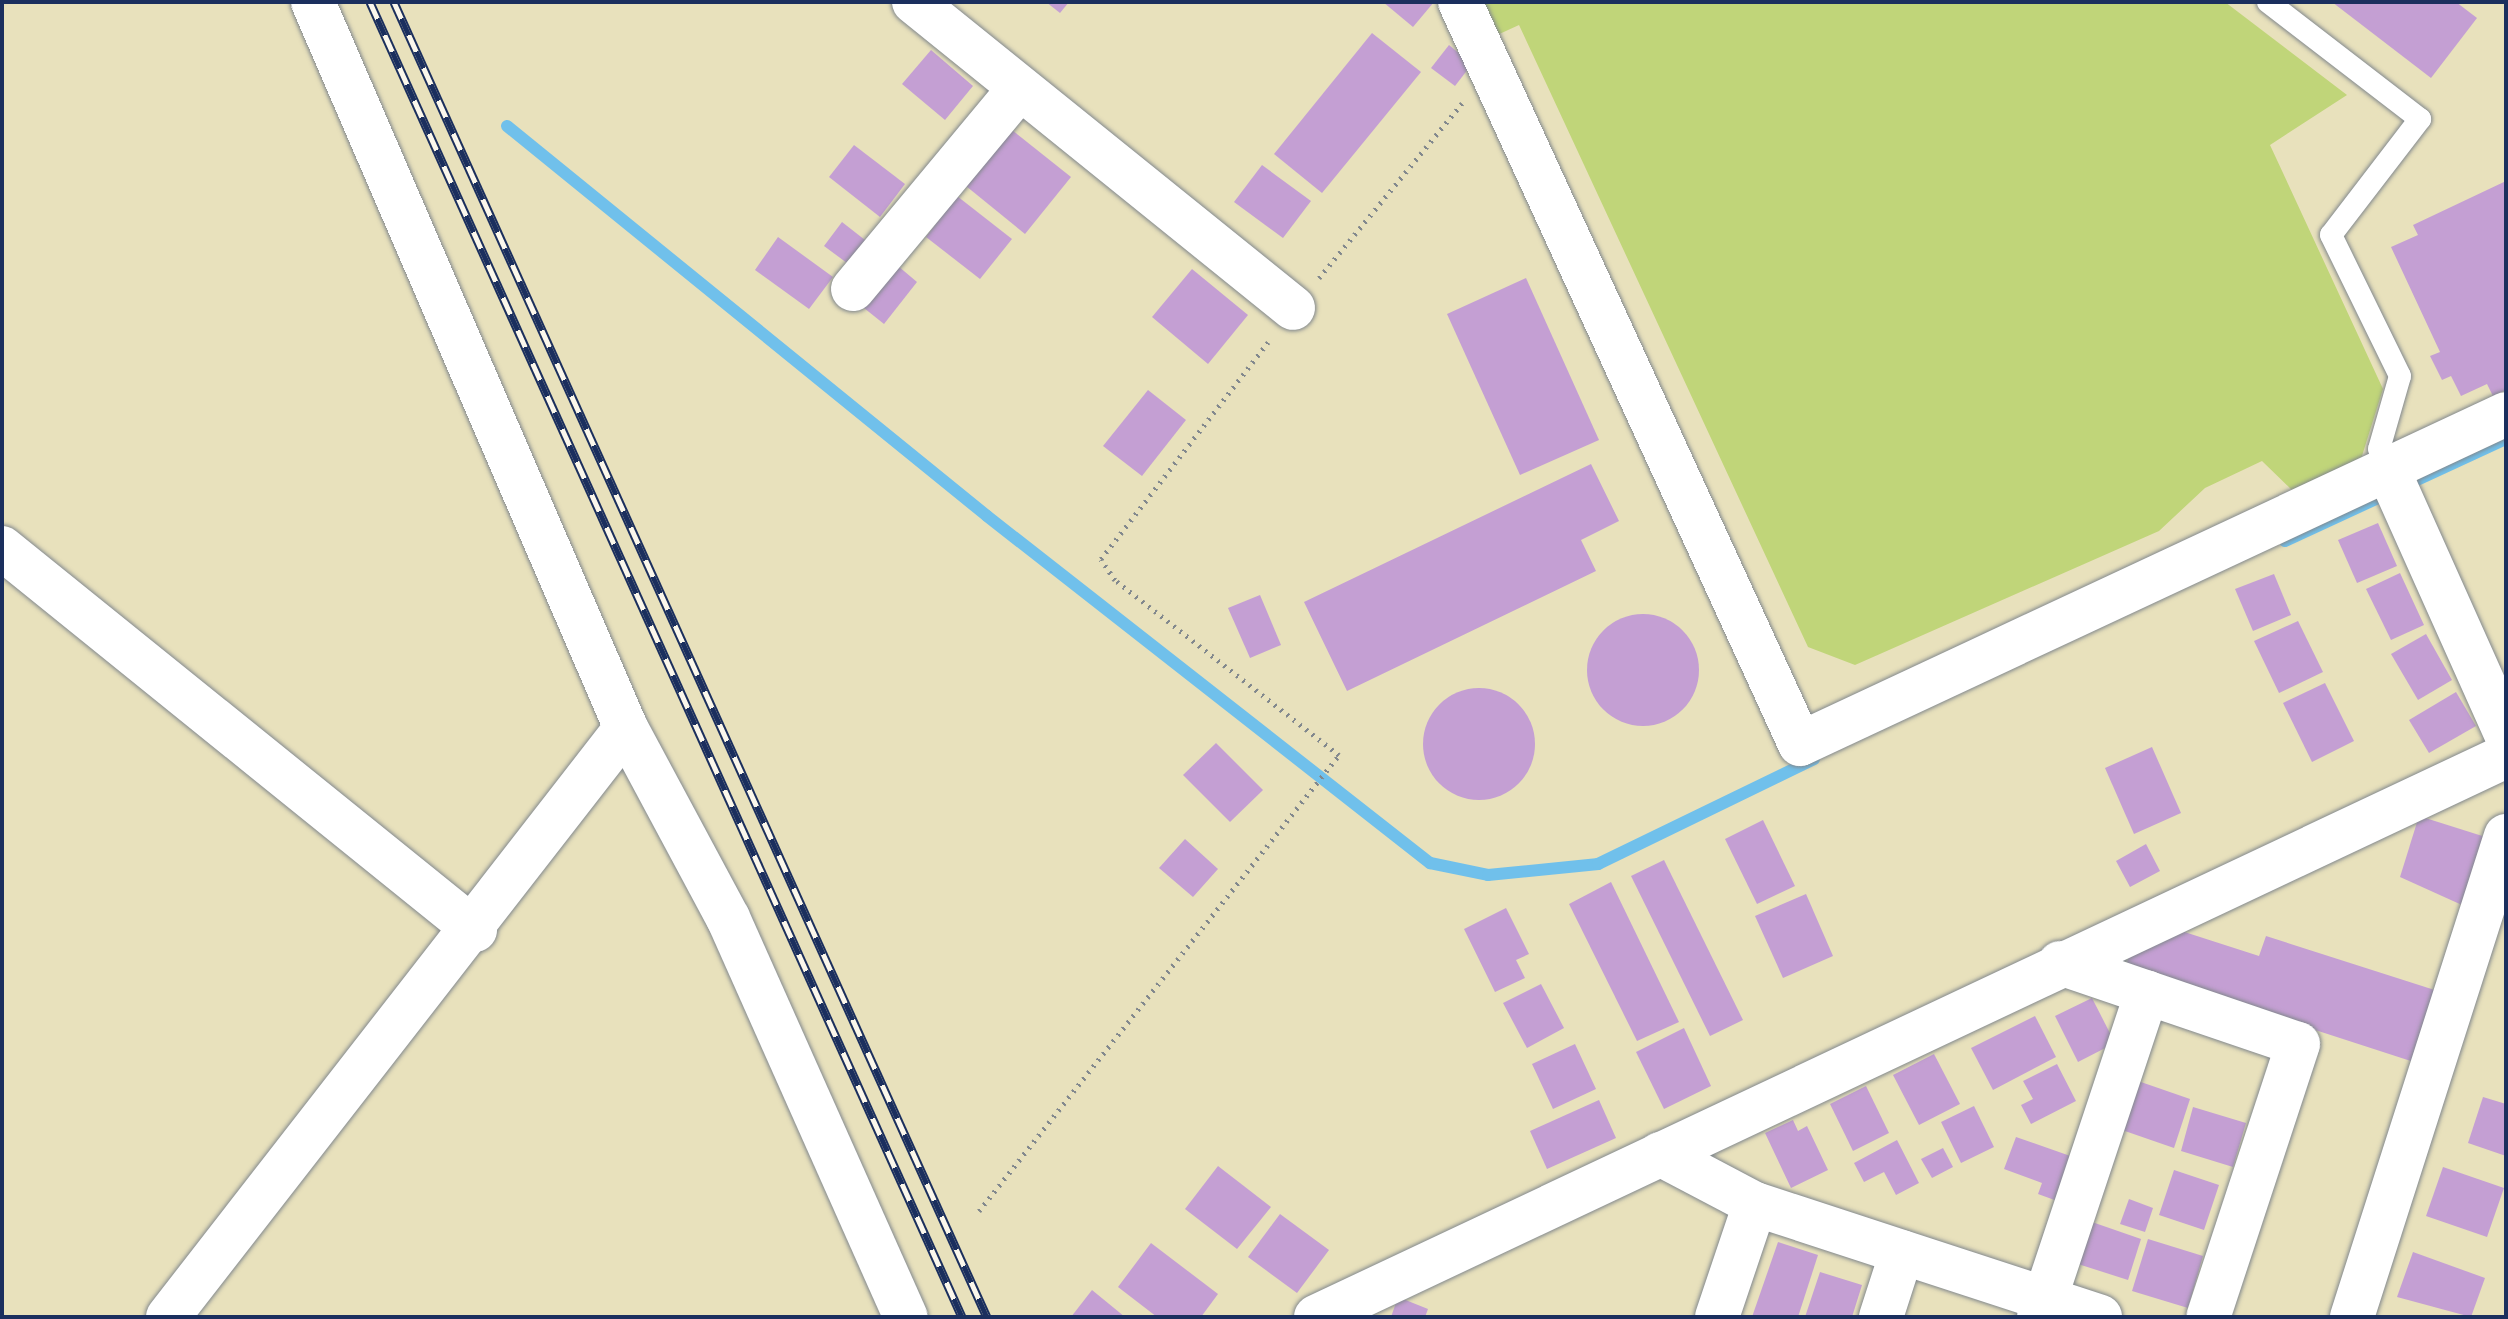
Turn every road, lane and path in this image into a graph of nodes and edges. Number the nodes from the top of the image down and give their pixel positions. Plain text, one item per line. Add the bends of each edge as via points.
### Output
1 (313, 2) edge
2 (914, 2) edge
3 (1460, 2) edge
4 (2268, 2) edge
5 (1491, 68) junction
6 (1020, 88) junction
7 (853, 289) dead end
8 (1293, 308) junction
9 (2506, 414) edge
10 (2394, 482) junction
11 (2, 548) edge
12 (626, 728) junction
13 (2506, 734) edge
14 (2506, 756) edge
15 (2506, 836) edge
16 (475, 930) junction
17 (2060, 963) junction
18 (2147, 992) junction
19 (1660, 1154) junction
20 (1755, 1204) junction
21 (979, 1211) dead end
22 (1902, 1252) junction
23 (2042, 1308) edge
24 (168, 1317) edge
25 (906, 1317) edge
26 (1316, 1317) edge
27 (1717, 1317) edge
28 (1881, 1317) edge
29 (2100, 1317) edge
30 (2208, 1317) edge
31 (2352, 1317) edge

1 - 12 street
2 - 6 street
3 - 5 street
4 - 10 lane via 2420,119 2331,235 2400,376 2379,449
5 - 8 path
5 - 10 street via 1800,744
6 - 7 street
6 - 8 street
8 - 21 path via 1101,559 1115,580 1339,755
9 - 10 street
10 - 13 street
11 - 16 street
12 - 16 street
12 - 25 street via 728,918
14 - 17 street
15 - 31 street
16 - 24 street
17 - 18 street
17 - 19 street
18 - 23 street
18 - 30 street via 2298,1044
19 - 20 street
19 - 26 street
20 - 22 street
20 - 27 street
22 - 23 street
22 - 28 street
23 - 29 street

